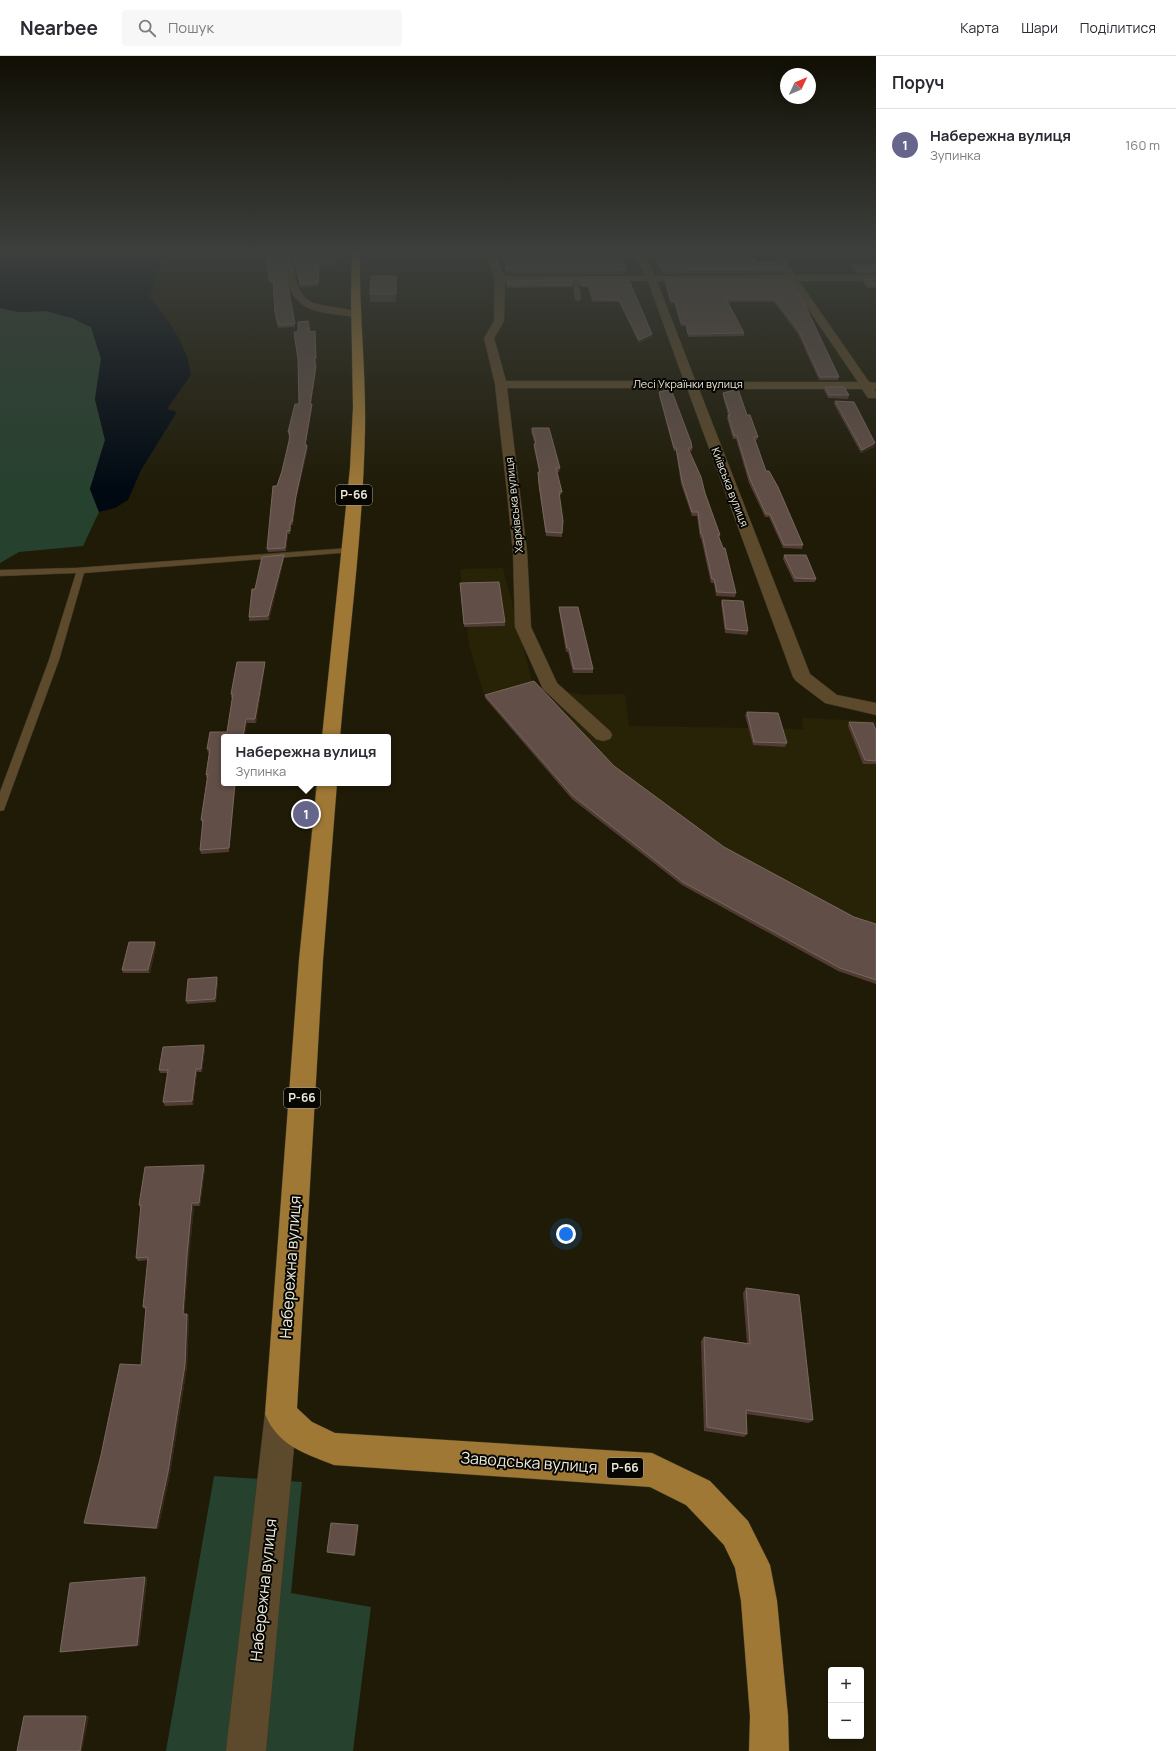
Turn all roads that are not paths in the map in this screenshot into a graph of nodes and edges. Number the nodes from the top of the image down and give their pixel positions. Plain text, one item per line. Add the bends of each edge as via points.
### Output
1 (356, 332) edge
2 (492, 332) edge
3 (671, 332) edge
4 (832, 332) edge
5 (501, 384) junction
6 (691, 384) junction
7 (871, 386) edge
8 (876, 401) edge
9 (350, 550) junction
10 (81, 570) junction
11 (0, 573) edge
12 (876, 709) edge
13 (331, 734) edge
14 (603, 735) dead end
15 (327, 786) edge
16 (0, 807) edge
17 (281, 1414) junction
18 (246, 1751) edge
19 (769, 1751) edge

1 - 9 main road, Р-66 via 358,429
2 - 5 street, Харківська вулиця via 489,338
3 - 6 street, Київська вулиця
4 - 7 street
5 - 6 street, Лесі Українки вулиця
5 - 14 street, Харківська вулиця via 520,552 523,627 549,685
6 - 7 street, Лесі Українки вулиця
6 - 12 street, Київська вулиця via 802,677 831,699
7 - 8 street
9 - 10 lane
9 - 13 main road, Р-66
10 - 11 lane
10 - 16 lane via 54,660
15 - 17 main road, Набережна вулиця / Р-66 via 311,960
17 - 18 street, Набережна вулиця
17 - 19 main road, Заводська вулиця / Р-66 via 300,1434 334,1449 652,1470 698,1493 736,1533 752,1565 759,1601 769,1716

